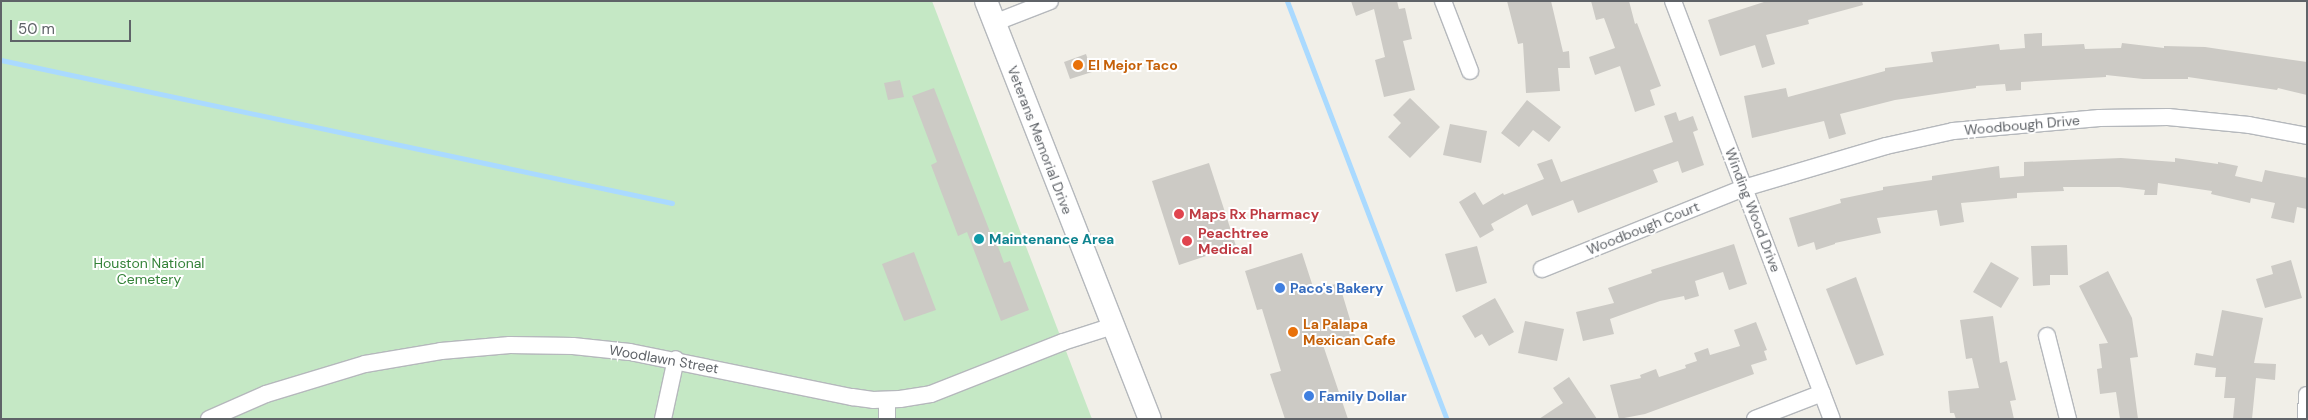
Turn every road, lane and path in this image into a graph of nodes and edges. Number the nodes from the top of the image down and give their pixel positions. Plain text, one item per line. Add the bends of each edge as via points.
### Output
1 (986, 1) edge
2 (1050, 1) edge
3 (1443, 1) edge
4 (1673, 1) edge
5 (994, 23) junction
6 (1470, 71) dead end
7 (2307, 136) edge
8 (1744, 188) junction
9 (1542, 269) dead end
10 (1113, 326) junction
11 (2047, 336) dead end
12 (676, 359) junction
13 (1822, 393) junction
14 (2307, 395) edge
15 (887, 400) junction
16 (209, 419) edge
17 (663, 419) edge
18 (887, 419) edge
19 (1150, 419) edge
20 (1754, 419) edge
21 (1832, 419) edge
22 (2068, 419) edge
23 (2306, 419) edge

1 - 5 main road, Veterans Memorial Drive
2 - 5 street
3 - 6 street
4 - 8 street, Winding Wood Drive
5 - 10 main road, Veterans Memorial Drive
7 - 8 street, Woodbough Drive via 2250,125 2168,117 2034,122 1953,131 1886,146
8 - 9 street, Woodbough Court
8 - 13 street, Winding Wood Drive
10 - 15 street, Woodlawn Street via 1063,342 931,394
10 - 19 main road, Veterans Memorial Drive
11 - 22 street
12 - 15 street, Woodlawn Street via 852,396
12 - 16 street, Woodlawn Street via 573,346 510,345 441,351 335,371 266,394
12 - 17 street
13 - 20 street
13 - 21 street, Winding Wood Drive
14 - 23 street
15 - 18 street

